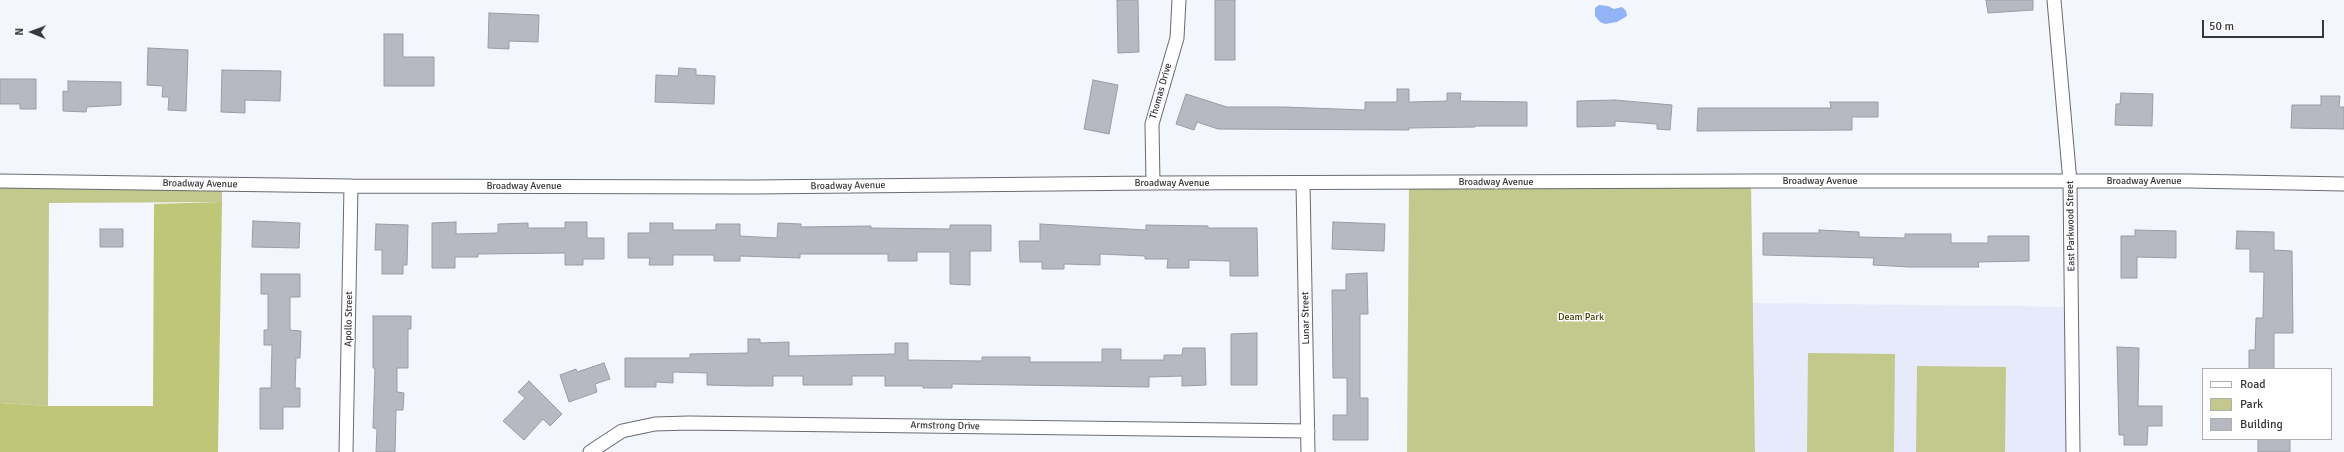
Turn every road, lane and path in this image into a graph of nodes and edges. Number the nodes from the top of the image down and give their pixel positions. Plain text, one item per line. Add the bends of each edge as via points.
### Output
1 (1179, 0) edge
2 (2054, 0) edge
3 (0, 181) edge
4 (2070, 182) junction
5 (1153, 183) junction
6 (1303, 183) junction
7 (2344, 184) edge
8 (351, 186) junction
9 (1308, 432) junction
10 (346, 452) edge
11 (590, 452) edge
12 (1308, 452) edge
13 (2073, 452) edge

1 - 5 street, Thomas Drive via 1177,38 1152,124
2 - 4 street, East Parkwood Street
3 - 8 street, Broadway Avenue
4 - 6 street, Broadway Avenue
4 - 7 street, Broadway Avenue
4 - 13 street, East Parkwood Street
5 - 6 street, Broadway Avenue
5 - 8 street, Broadway Avenue via 754,187
6 - 9 street, Lunar Street
8 - 10 street, Apollo Street
9 - 11 street, Armstrong Drive via 689,422 654,424 622,431
9 - 12 street, Lunar Street

